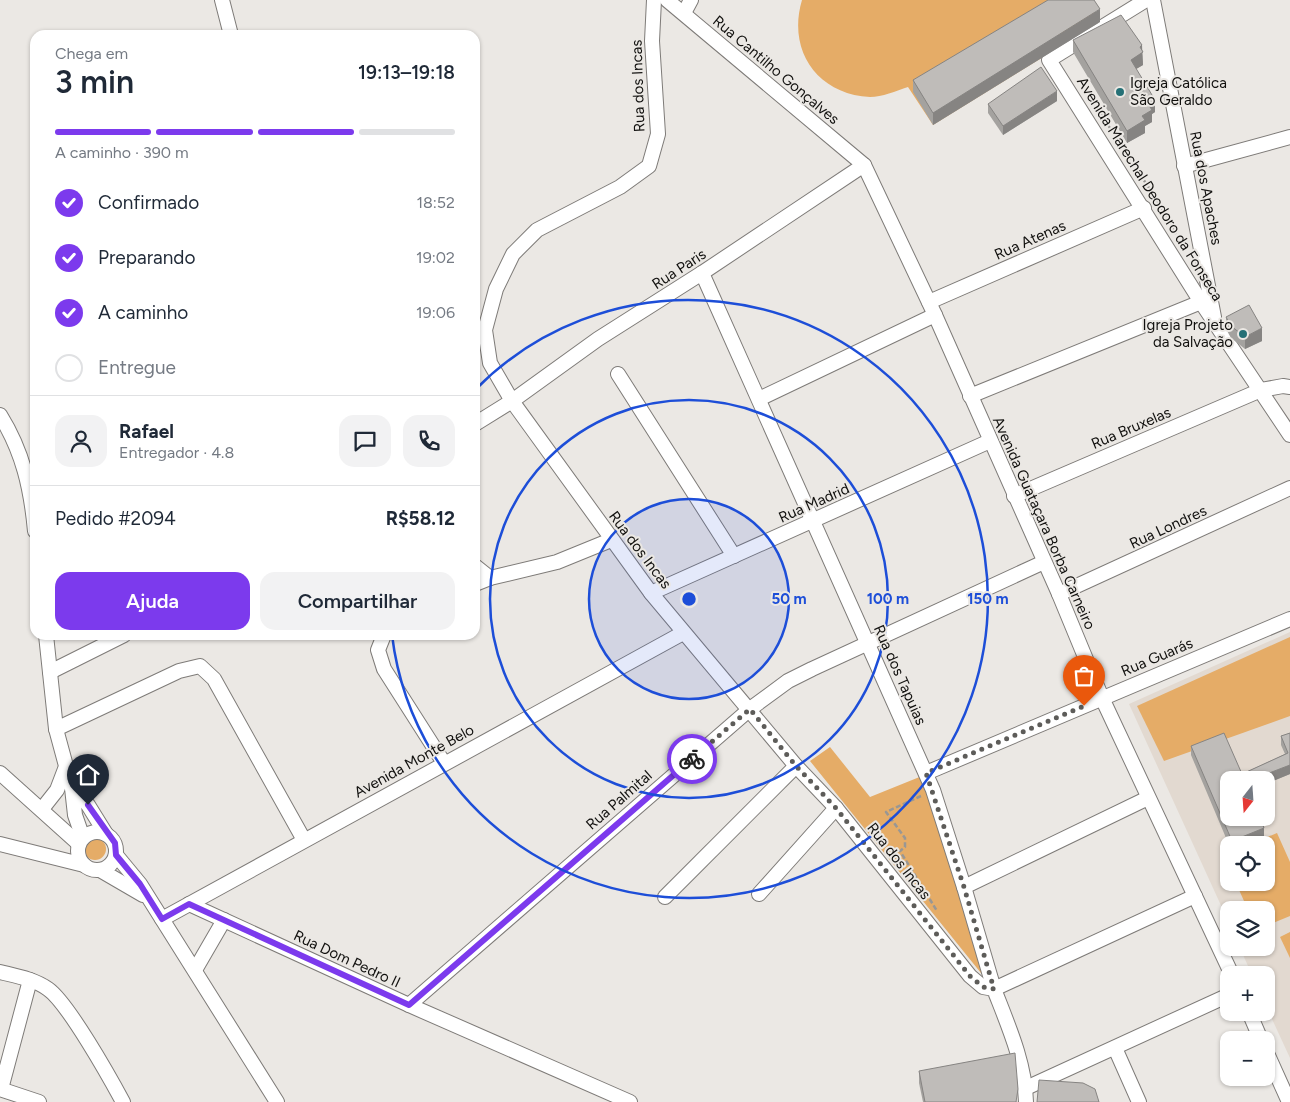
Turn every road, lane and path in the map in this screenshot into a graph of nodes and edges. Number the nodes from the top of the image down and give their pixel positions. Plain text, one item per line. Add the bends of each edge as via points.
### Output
1 (222, 0) edge
2 (654, 0) edge
3 (667, 0) edge
4 (691, 0) edge
5 (1146, 0) edge
6 (1153, 0) edge
7 (684, 13) junction
8 (230, 30) edge
9 (1090, 97) dead end
10 (1290, 137) edge
11 (864, 166) junction
12 (1184, 166) junction
13 (1144, 208) junction
14 (1178, 239) dead end
15 (702, 273) junction
16 (1201, 302) junction
17 (932, 308) junction
18 (1215, 323) junction
19 (618, 374) dead end
20 (1290, 387) edge
21 (1261, 390) junction
22 (970, 396) junction
23 (759, 398) junction
24 (512, 401) junction
25 (0, 415) edge
26 (480, 421) edge
27 (1290, 435) edge
28 (990, 441) junction
29 (1290, 488) edge
30 (1014, 496) junction
31 (30, 497) edge
32 (814, 521) junction
33 (611, 540) junction
34 (734, 556) junction
35 (1044, 562) junction
36 (480, 570) edge
37 (490, 578) junction
38 (480, 582) edge
39 (651, 593) junction
40 (1059, 594) junction
41 (1290, 619) edge
42 (683, 633) junction
43 (47, 640) edge
44 (114, 640) edge
45 (381, 640) edge
46 (868, 644) junction
47 (50, 672) junction
48 (1102, 698) junction
49 (750, 709) junction
50 (56, 729) junction
51 (444, 763) junction
52 (796, 766) junction
53 (65, 769) junction
54 (0, 773) edge
55 (926, 773) junction
56 (72, 788) junction
57 (933, 790) junction
58 (1148, 798) junction
59 (836, 808) junction
60 (42, 809) junction
61 (106, 834) junction
62 (304, 840) junction
63 (81, 841) junction
64 (0, 844) edge
65 (116, 855) junction
66 (84, 865) junction
67 (100, 870) junction
68 (964, 887) junction
69 (759, 894) dead end
70 (1195, 896) junction
71 (148, 898) junction
72 (665, 898) dead end
73 (189, 904) junction
74 (162, 919) junction
75 (942, 919) dead end
76 (224, 920) junction
77 (1228, 966) edge
78 (195, 970) junction
79 (0, 972) edge
80 (30, 980) junction
81 (994, 989) junction
82 (1220, 999) edge
83 (409, 1005) junction
84 (1115, 1048) junction
85 (1275, 1071) edge
86 (0, 1089) edge
87 (1026, 1095) edge
88 (39, 1102) edge
89 (123, 1102) edge
90 (277, 1102) edge
91 (630, 1102) edge
92 (1139, 1102) edge
93 (1289, 1102) edge

1 - 8 street
2 - 24 street, Rua dos Incas via 652,41 658,134 649,166 620,187 537,230 513,254 496,289 485,330 490,363
3 - 7 street, Rua Cantilho Gonçalves
4 - 7 street
5 - 13 street, Avenida Marechal Deodoro da Fonseca via 1049,60
6 - 12 street, Rua dos Apaches
7 - 11 street, Rua Cantilho Gonçalves
9 - 14 path via 1160,205
10 - 12 street
11 - 15 street, Rua Paris
11 - 17 street, Avenida Guataçara Borba Carneiro
12 - 18 street, Rua dos Apaches
13 - 16 street, Avenida Marechal Deodoro da Fonseca
13 - 17 street, Rua Atenas
15 - 23 street, Rua dos Tapuias
15 - 24 street, Rua Paris via 598,339
16 - 18 street, Avenida Marechal Deodoro da Fonseca
16 - 22 street
17 - 22 street, Avenida Guataçara Borba Carneiro
17 - 23 street, Rua Atenas
18 - 21 street, Avenida Marechal Deodoro da Fonseca
19 - 34 street
20 - 21 street, Rua Bruxelas
21 - 27 street, Avenida Marechal Deodoro da Fonseca
21 - 30 street, Rua Bruxelas
22 - 28 street, Avenida Guataçara Borba Carneiro
23 - 32 street, Rua dos Tapuias
24 - 26 street, Rua Paris
24 - 33 street, Rua dos Incas
25 - 31 street via 14,437 26,469
28 - 30 street, Avenida Guataçara Borba Carneiro
28 - 32 street, Rua Madrid
29 - 40 street, Rua Londres
30 - 35 street, Avenida Guataçara Borba Carneiro
32 - 34 street, Rua Madrid
32 - 46 street, Rua dos Tapuias
33 - 37 street via 557,562
33 - 39 street, Rua dos Incas
34 - 39 street, Rua Madrid
35 - 40 street, Avenida Guataçara Borba Carneiro
35 - 46 street, Rua Palmital
36 - 37 street
37 - 38 street
39 - 42 street, Rua dos Incas
40 - 48 street, Avenida Guataçara Borba Carneiro
41 - 48 street, Rua Guarás
42 - 49 street, Rua dos Incas
42 - 51 street, Avenida Monte Belo
43 - 47 street
44 - 47 street
45 - 51 street via 378,650 384,669
46 - 49 street, Rua Palmital via 796,677
46 - 55 street, Rua dos Tapuias
47 - 50 street
48 - 55 street, Rua Guarás
48 - 58 street, Avenida Guataçara Borba Carneiro
49 - 52 street, Rua dos Incas
49 - 83 street, Rua Palmital
50 - 53 street
50 - 62 street via 180,671 200,666 214,679
51 - 62 street, Avenida Monte Belo
52 - 59 street, Rua dos Incas
52 - 72 street
53 - 56 street
53 - 60 street via 57,790
54 - 60 street
55 - 57 street, Rua dos Tapuias
56 - 61 street via 88,805
56 - 63 street
57 - 68 street, Rua dos Tapuias
57 - 75 path via 886,812 905,838 905,848 900,851
58 - 68 street
58 - 70 street, Avenida Guataçara Borba Carneiro
59 - 69 street
59 - 81 street, Rua dos Incas via 970,976 983,987
60 - 63 street
61 - 63 street via 94,832
61 - 65 street via 115,843
62 - 73 street, Avenida Monte Belo
63 - 66 street via 78,854
64 - 66 street
65 - 67 street via 112,863
65 - 71 street
66 - 67 street
67 - 71 street
68 - 81 street, Rua dos Tapuias
70 - 77 street, Avenida Guataçara Borba Carneiro
70 - 81 street
71 - 74 street
73 - 74 street, Avenida Monte Belo
73 - 76 street, Rua Dom Pedro II
74 - 78 street
76 - 78 street
76 - 83 street, Rua Dom Pedro II
78 - 90 street
79 - 80 street
80 - 86 street
80 - 89 street via 48,989 64,1007
81 - 87 street via 1017,1050
82 - 84 street
83 - 91 street, Rua Dom Pedro II
84 - 87 street
84 - 92 street
85 - 93 street
86 - 88 street

